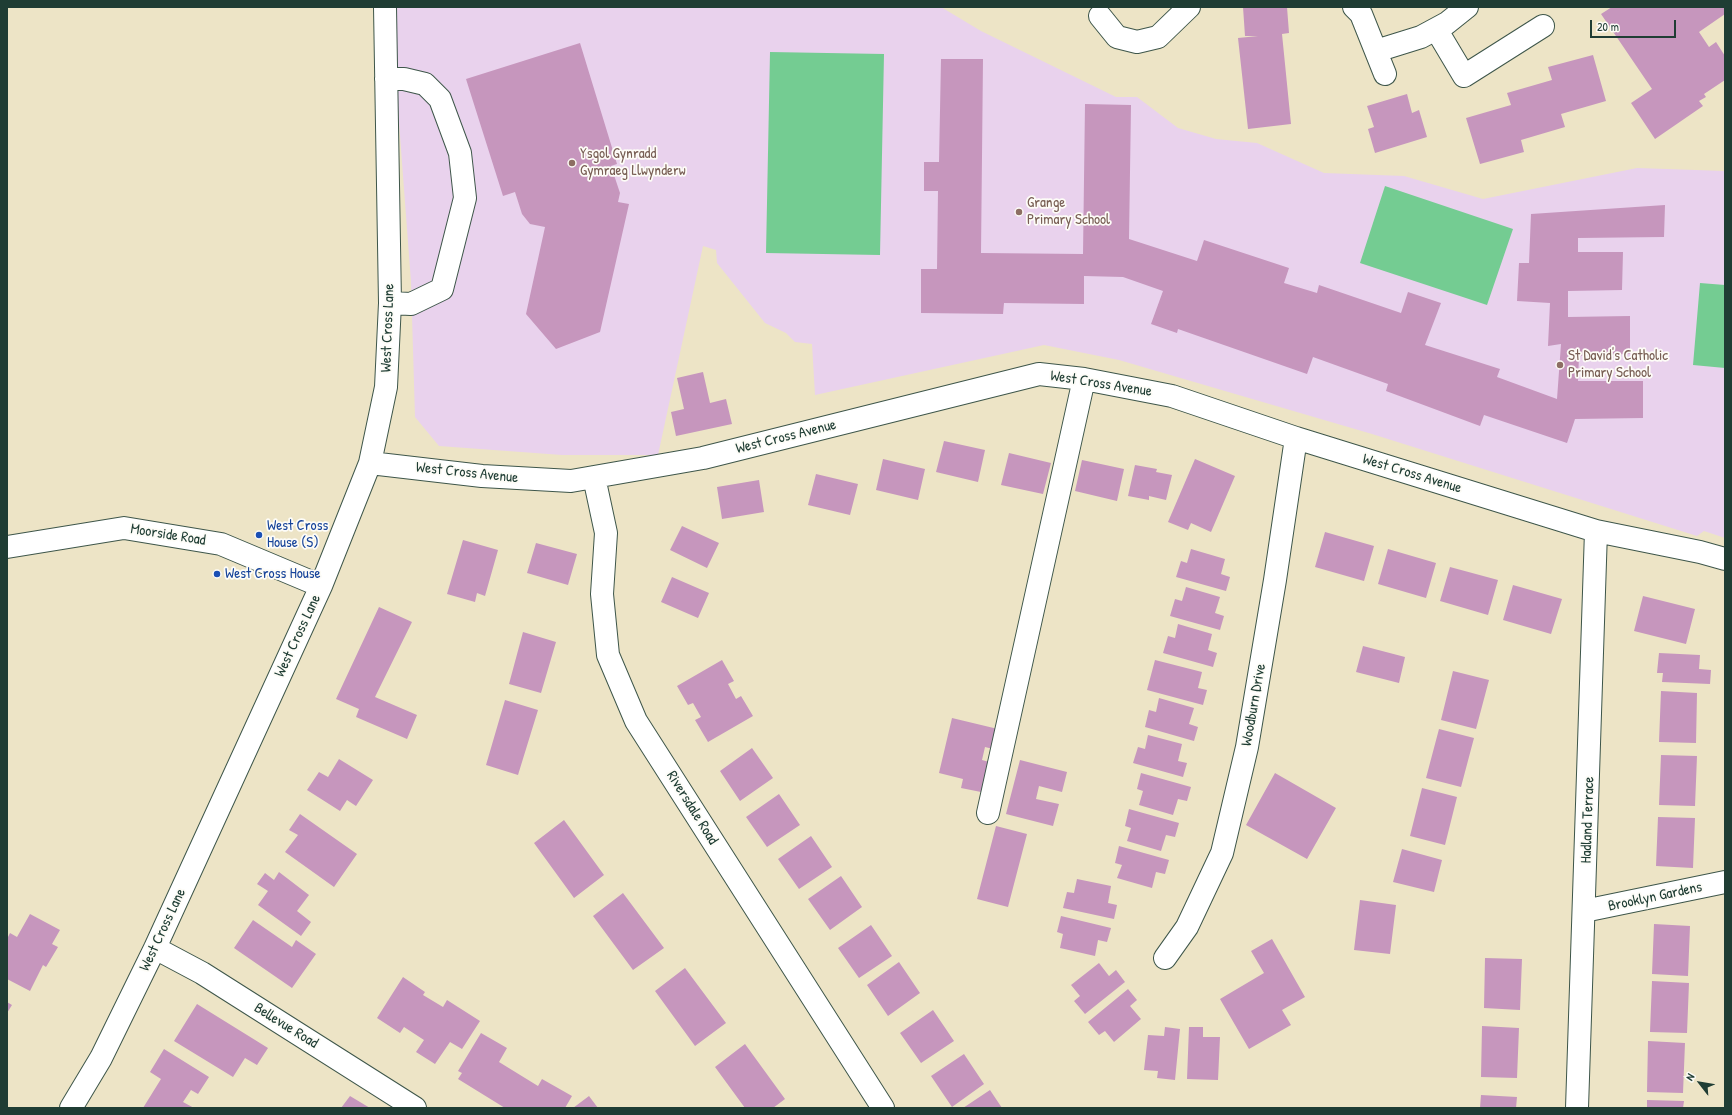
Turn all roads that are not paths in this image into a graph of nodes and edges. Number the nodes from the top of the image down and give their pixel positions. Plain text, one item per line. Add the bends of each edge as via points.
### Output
1 (385, 7) edge
2 (1189, 7) edge
3 (1467, 7) edge
4 (1358, 10) edge
5 (1100, 16) dead end
6 (1543, 26) dead end
7 (1436, 29) junction
8 (1376, 50) junction
9 (1385, 74) dead end
10 (386, 79) junction
11 (390, 304) junction
12 (1084, 379) junction
13 (1296, 438) junction
14 (370, 463) junction
15 (594, 477) junction
16 (1596, 531) junction
17 (7, 548) edge
18 (1725, 559) edge
19 (321, 586) junction
20 (988, 813) dead end
21 (1725, 882) edge
22 (1584, 911) junction
23 (155, 948) junction
24 (1165, 958) dead end
25 (71, 1108) edge
26 (415, 1108) edge
27 (883, 1108) edge
28 (1577, 1108) edge

1 - 10 street, West Cross Lane
2 - 5 street via 1158,37 1137,42 1117,37
3 - 7 street
4 - 8 street
6 - 7 street via 1464,76
7 - 8 street via 1421,37
8 - 9 street
10 - 11 street, West Cross Lane
10 - 11 street via 404,79 425,84 440,99 460,153 464,198 442,289 411,304
11 - 14 street, West Cross Lane via 386,387
12 - 13 street, West Cross Avenue via 1172,396
12 - 15 street, West Cross Avenue via 1039,374 703,458
12 - 20 street
13 - 16 street, West Cross Avenue
13 - 24 street, Woodburn Drive via 1247,747 1222,853 1187,927
14 - 15 street, West Cross Avenue via 482,476 571,481
14 - 19 street, West Cross Lane
15 - 27 street, Riversdale Road via 606,533 602,594 608,655 636,720
16 - 18 street, West Cross Avenue
16 - 22 street, Hadland Terrace
17 - 19 street, Moorside Road via 124,528 221,544
19 - 23 street, West Cross Lane
21 - 22 street, Brooklyn Gardens
22 - 28 street, Hadland Terrace
23 - 25 street, West Cross Lane via 101,1058
23 - 26 street, Bellevue Road via 202,973

